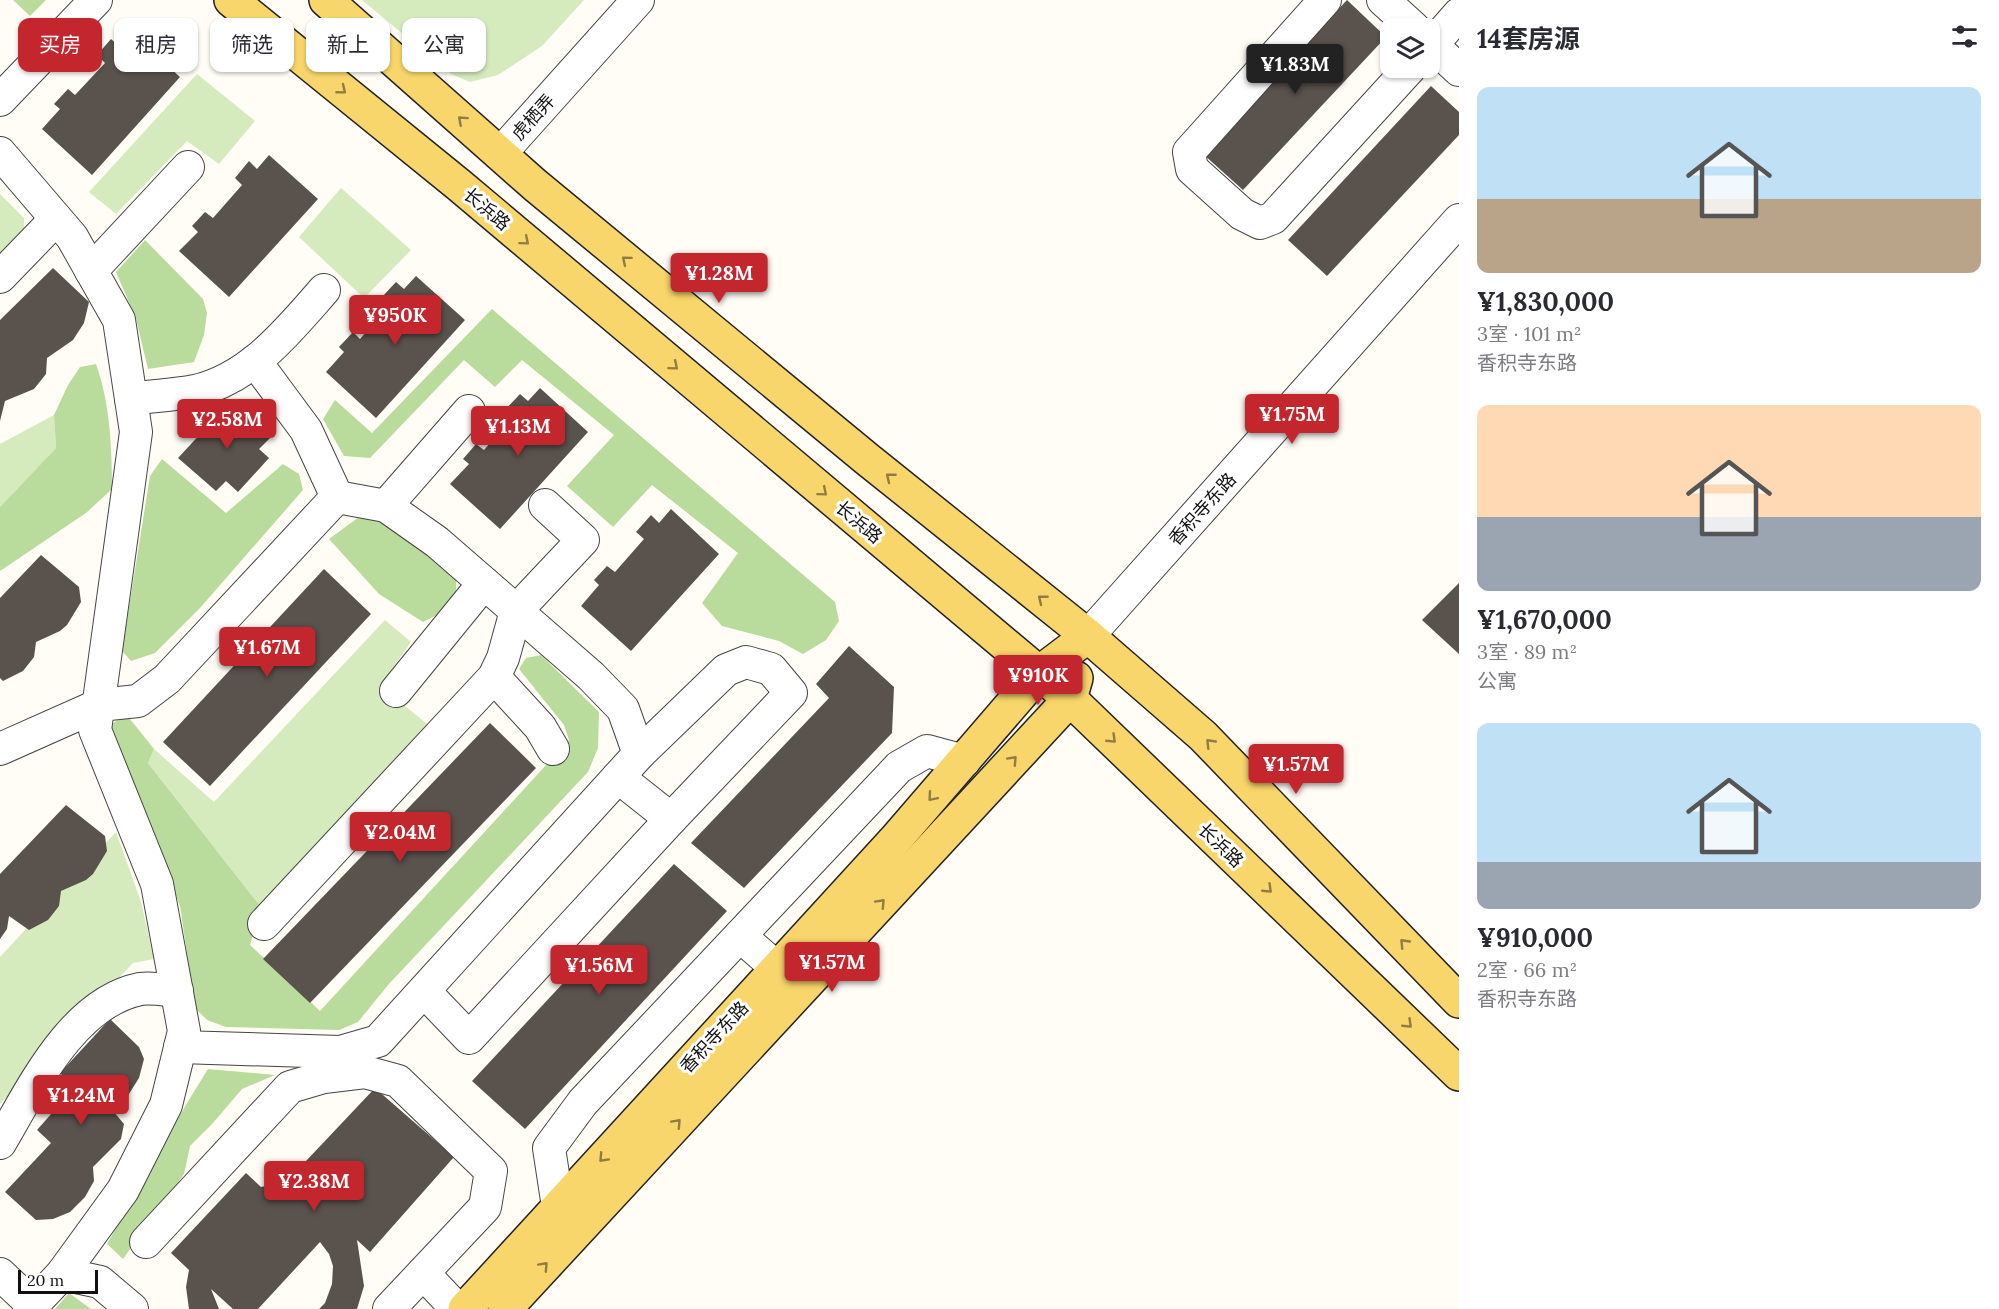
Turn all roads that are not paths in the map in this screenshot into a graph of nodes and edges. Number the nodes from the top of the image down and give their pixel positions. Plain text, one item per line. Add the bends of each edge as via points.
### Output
1 (96, 0) edge
2 (231, 0) edge
3 (326, 0) edge
4 (638, 0) edge
5 (1325, 0) edge
6 (1383, 0) edge
7 (1459, 14) edge
8 (1402, 18) edge
9 (1440, 30) edge
10 (1440, 53) edge
11 (1459, 70) edge
12 (1401, 78) edge
13 (0, 100) edge
14 (0, 153) edge
15 (500, 154) junction
16 (188, 168) dead end
17 (56, 219) junction
18 (1459, 220) edge
19 (91, 272) junction
20 (0, 277) edge
21 (324, 290) dead end
22 (255, 361) junction
23 (130, 399) junction
24 (470, 411) dead end
25 (337, 497) junction
26 (545, 505) dead end
27 (386, 506) junction
28 (484, 583) junction
29 (516, 611) junction
30 (1088, 636) junction
31 (1039, 674) junction
32 (494, 678) junction
33 (396, 691) dead end
34 (1070, 699) junction
35 (99, 705) junction
36 (0, 749) edge
37 (553, 749) dead end
38 (964, 761) junction
39 (628, 765) junction
40 (671, 819) junction
41 (264, 924) dead end
42 (740, 936) junction
43 (777, 968) junction
44 (177, 991) junction
45 (424, 991) junction
46 (1459, 1001) edge
47 (180, 1047) junction
48 (1459, 1074) edge
49 (0, 1143) edge
50 (558, 1207) junction
51 (146, 1242) dead end
52 (423, 1273) junction
53 (0, 1274) edge
54 (62, 1274) junction
55 (32, 1307) edge
56 (131, 1309) edge
57 (389, 1309) edge
58 (457, 1309) edge
59 (465, 1309) edge
60 (505, 1309) edge

1 - 13 street
2 -> 31 main road, 长浜路 via 459,185
15 -> 3 main road
4 - 15 street, 虎栖弄
5 - 12 street via 1189,152 1192,169 1242,214 1260,224 1274,218
6 - 8 street
7 - 9 street
10 - 11 street
14 - 17 street
30 -> 15 main road via 867,459
16 - 19 street
17 - 19 street via 72,237
17 - 20 street
18 - 30 street, 香积寺东路
19 - 23 street via 119,320
21 - 22 street via 280,340
22 - 23 street via 240,373 196,390
22 - 25 street via 306,430
23 - 35 street via 135,432
24 - 27 street
25 - 27 street
25 - 35 street via 167,680 138,701
26 - 29 street via 583,540
27 - 28 street
28 - 29 street
28 - 33 street
29 - 32 street
29 - 39 street via 623,709
30 - 31 main road, 香积寺东路
30 - 34 main road, 香积寺东路
46 -> 30 main road via 1203,735
31 - 34 main road, 长浜路
31 - 38 main road, 香积寺东路
32 - 37 street via 540,728
32 - 41 street
34 -> 48 main road, 长浜路
60 -> 34 main road, 香积寺东路
35 - 36 street
35 - 44 street via 95,730 157,884
38 - 42 street via 927,751 899,767
38 -> 43 main road, 香积寺东路
39 - 40 street
39 - 40 street via 726,670 746,662 771,669 791,693
39 - 45 street
40 - 45 street via 469,1038
42 - 43 street
42 - 50 street via 583,1102 549,1148
43 -> 50 main road, 香积寺东路
44 - 47 street via 184,1031
44 - 49 street via 141,988 104,1003 70,1035 40,1072
45 - 47 street via 378,1041 340,1053
47 - 54 street via 166,1105 123,1190
50 - 59 main road, 香积寺东路
51 - 52 street via 290,1087 324,1077 365,1072 398,1081 491,1171 485,1207
52 - 57 street
52 - 58 street
53 - 55 street
54 - 55 street
54 - 56 street via 100,1282

